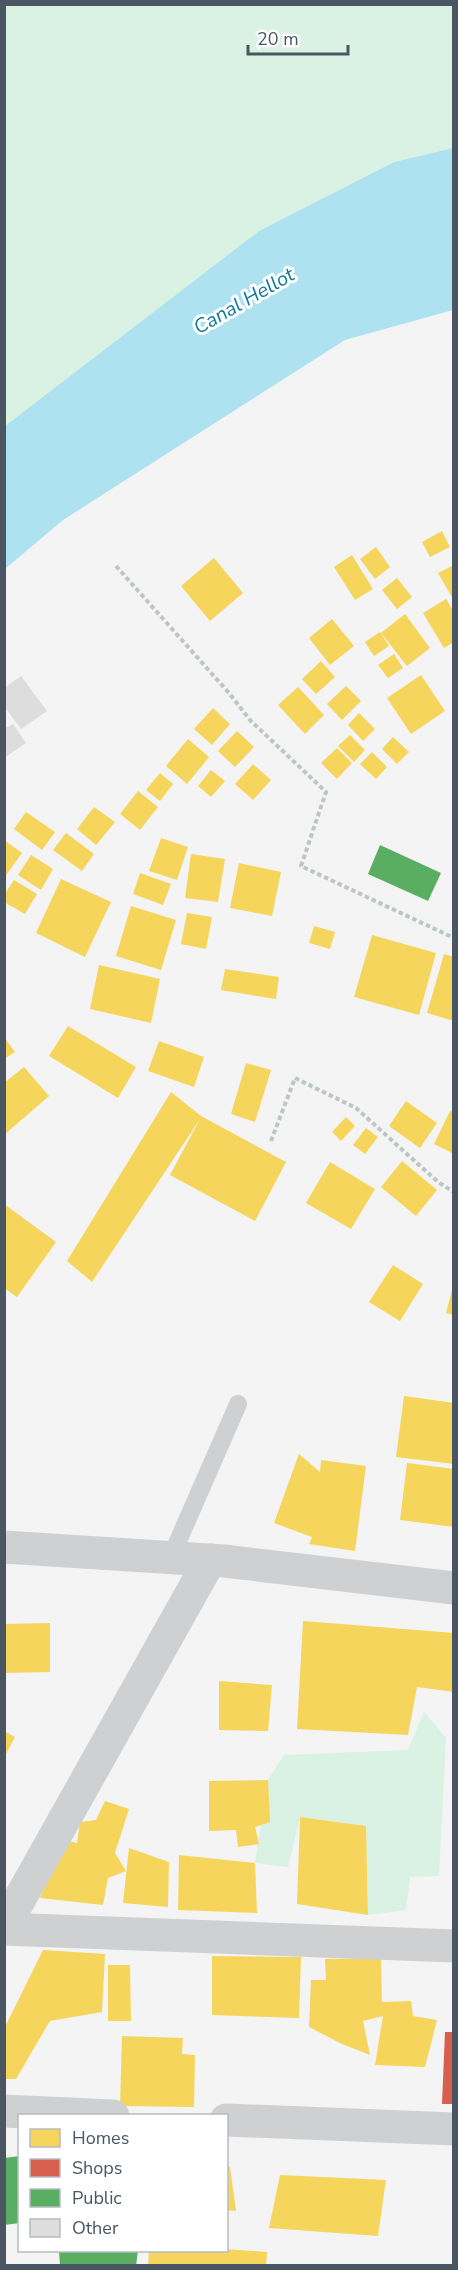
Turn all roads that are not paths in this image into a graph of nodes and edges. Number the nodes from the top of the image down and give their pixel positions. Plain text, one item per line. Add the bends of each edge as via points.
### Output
1 (238, 1404) dead end
2 (4, 1547) edge
3 (171, 1557) junction
4 (210, 1560) junction
5 (453, 1588) edge
6 (4, 1928) edge
7 (453, 1946) edge
8 (4, 2111) edge
9 (86, 2114) edge
10 (228, 2120) edge
11 (453, 2129) edge

1 - 3 lane
2 - 3 street
3 - 4 street
4 - 5 street
4 - 6 street
6 - 7 street
8 - 9 street
10 - 11 street

